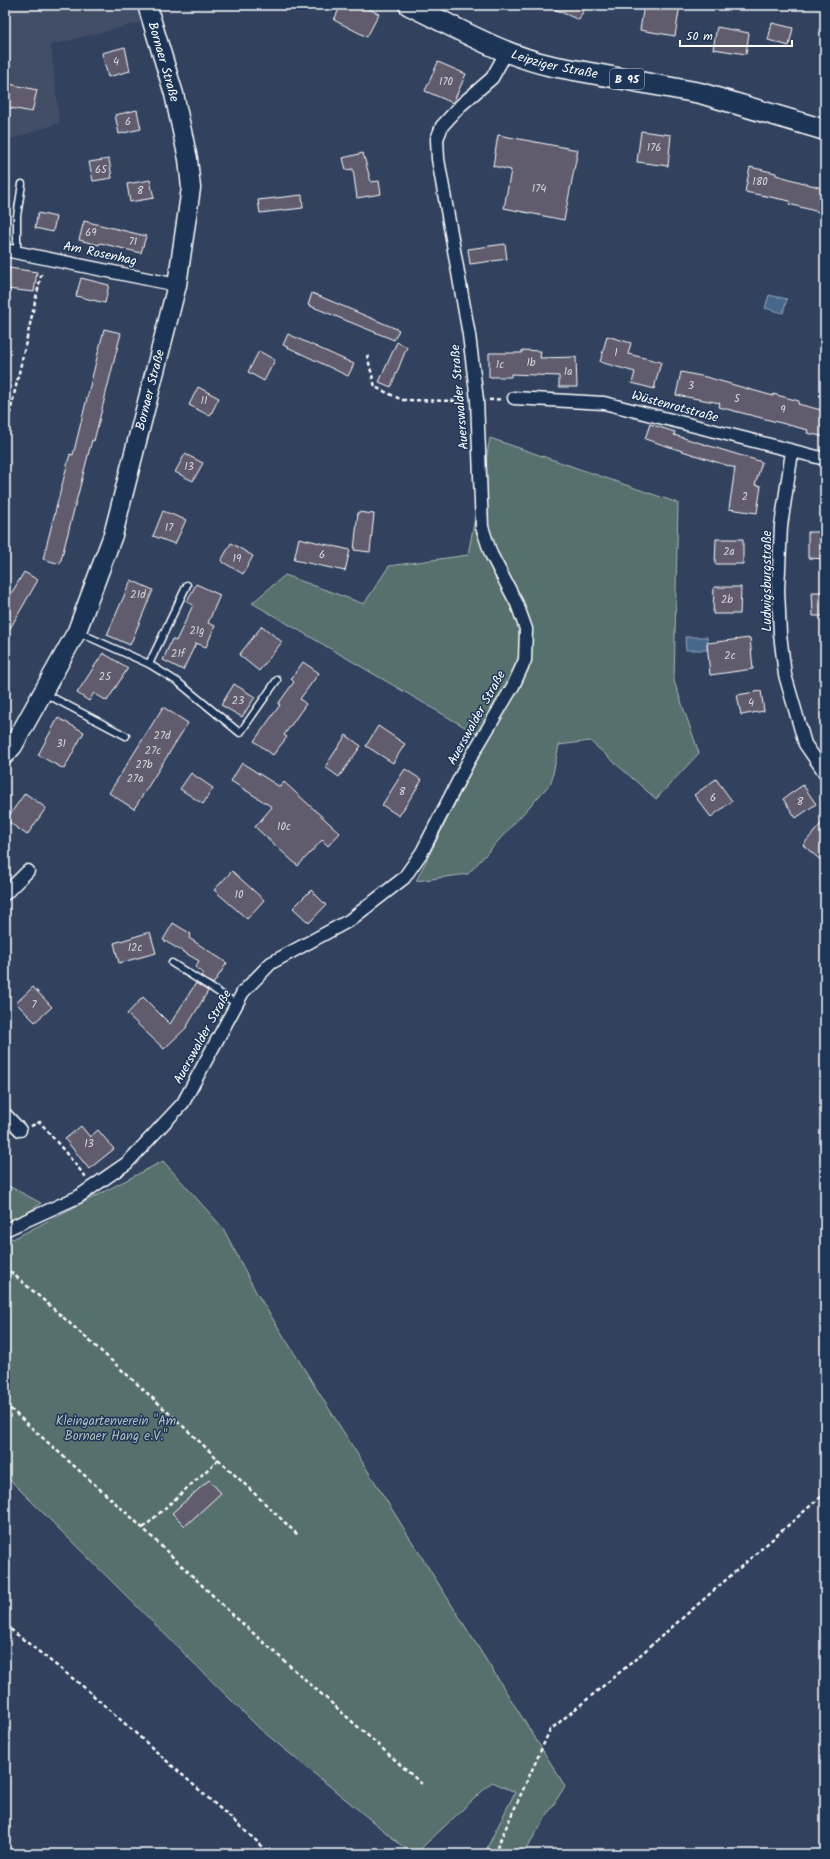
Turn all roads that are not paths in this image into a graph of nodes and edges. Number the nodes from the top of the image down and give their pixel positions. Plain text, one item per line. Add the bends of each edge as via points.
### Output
1 (146, 5) edge
2 (409, 5) edge
3 (507, 52) junction
4 (825, 130) edge
5 (22, 184) dead end
6 (11, 251) edge
7 (177, 285) junction
8 (514, 398) road end
9 (792, 452) junction
10 (825, 459) edge
11 (187, 585) dead end
12 (77, 631) junction
13 (149, 664) junction
14 (278, 680) dead end
15 (43, 692) junction
16 (126, 736) dead end
17 (5, 755) edge
18 (825, 773) edge
19 (28, 871) dead end
20 (5, 894) edge
21 (172, 963) dead end
22 (237, 1004) junction
23 (5, 1114) edge
24 (20, 1130) road end
25 (5, 1230) edge

1 - 7 main road, Bornaer Straße via 174,94 188,159 191,188
2 - 3 main road, Leipziger Straße / B 95
3 - 4 main road, Leipziger Straße / B 95 via 552,66 700,93
3 - 22 street, Auerswalder Straße via 492,78 442,126 437,140 477,400 482,527 491,554 518,604 526,629 525,660 513,686 468,762 422,852 404,878 350,920 272,963 244,992
5 - 6 lane, Am Rosenhag
6 - 7 street, Am Rosenhag
7 - 12 main road, Bornaer Straße via 113,535
8 - 9 street, Wüstenrotstraße via 604,402
9 - 10 street, Wüstenrotstraße
9 - 18 street, Ludwigsburgstraße via 781,526 778,590 780,634 785,675 805,744
11 - 13 lane
12 - 13 lane
12 - 15 main road, Bornaer Straße
13 - 14 lane via 178,682 240,733
15 - 16 lane
15 - 17 main road, Bornaer Straße via 13,746
19 - 20 street
21 - 22 lane
22 - 25 street, Auerswalder Straße via 183,1103 127,1163 78,1197
23 - 24 street

